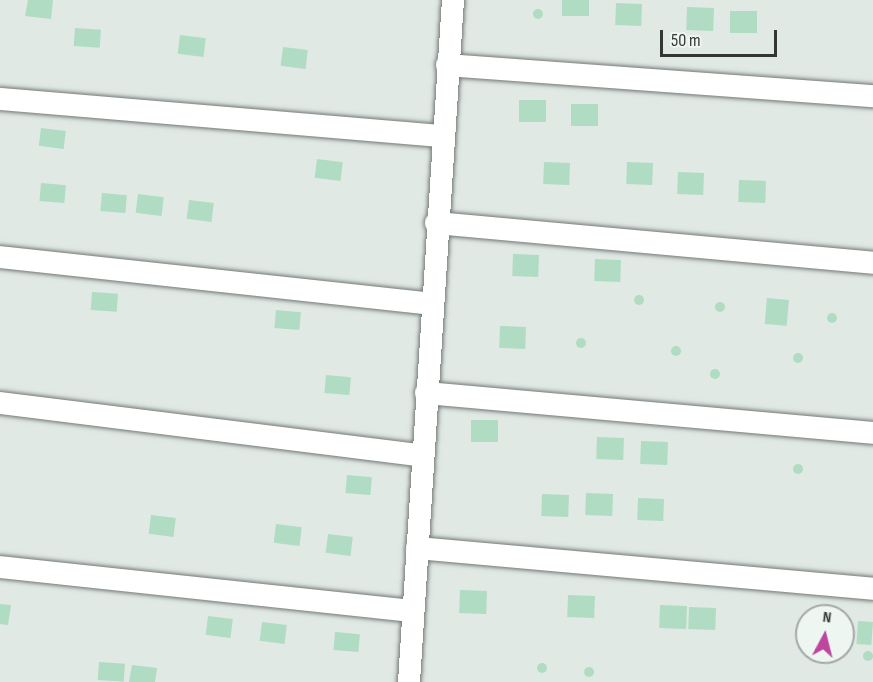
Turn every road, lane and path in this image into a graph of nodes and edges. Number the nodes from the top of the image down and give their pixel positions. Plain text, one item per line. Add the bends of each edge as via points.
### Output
1 (453, 0) edge
2 (447, 65) junction
3 (873, 96) edge
4 (0, 99) edge
5 (441, 136) junction
6 (436, 223) junction
7 (0, 257) edge
8 (873, 263) edge
9 (431, 304) junction
10 (426, 393) junction
11 (0, 403) edge
12 (873, 433) edge
13 (423, 456) junction
14 (417, 548) junction
15 (0, 567) edge
16 (873, 589) edge
17 (413, 611) junction
18 (409, 682) edge

1 - 2 street
2 - 3 street
2 - 5 street
4 - 5 street
5 - 6 street
6 - 8 street
6 - 9 street
7 - 9 street
9 - 10 street
10 - 12 street
10 - 13 street
11 - 13 street
13 - 14 street
14 - 16 street
14 - 17 street
15 - 17 street
17 - 18 street

